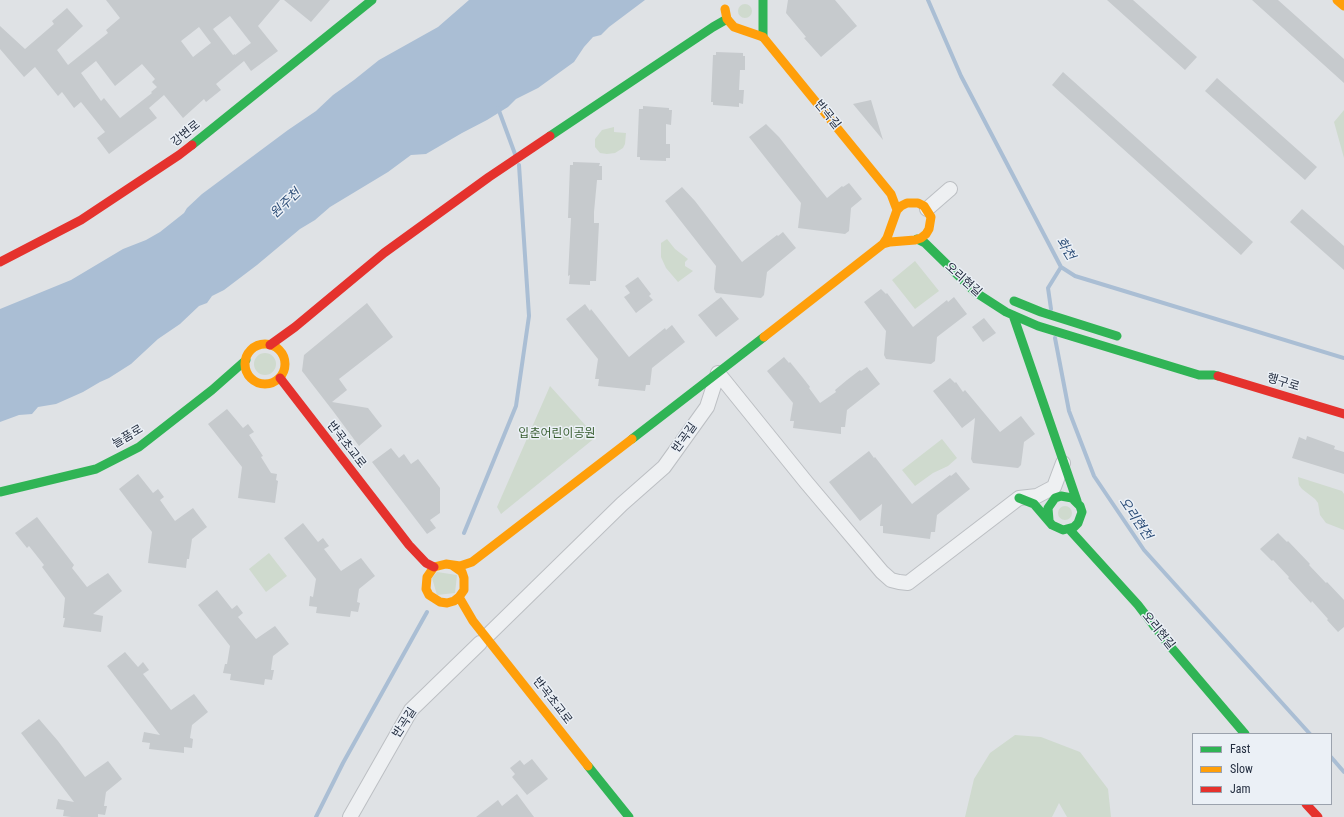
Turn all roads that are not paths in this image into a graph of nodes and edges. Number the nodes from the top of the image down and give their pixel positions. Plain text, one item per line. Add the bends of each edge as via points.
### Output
1 (372, 0) edge
2 (729, 0) edge
3 (1337, 0) edge
4 (763, 6) edge
5 (1344, 6) edge
6 (725, 9) junction
7 (727, 20) junction
8 (713, 27) junction
9 (746, 30) junction
10 (763, 37) junction
11 (950, 189) dead end
12 (890, 194) junction
13 (906, 203) junction
14 (926, 209) junction
15 (897, 210) junction
16 (893, 222) junction
17 (913, 239) junction
18 (883, 244) junction
19 (0, 262) edge
20 (1003, 295) dead end
21 (314, 311) junction
22 (1013, 315) junction
23 (299, 335) dead end
24 (1119, 337) dead end
25 (270, 345) junction
26 (1108, 347) joint
27 (246, 360) junction
28 (1204, 367) dead end
29 (718, 373) junction
30 (1214, 375) junction
31 (280, 378) junction
32 (231, 384) dead end
33 (212, 390) junction
34 (1344, 414) edge
35 (1063, 463) junction
36 (0, 492) edge
37 (1055, 493) junction
38 (1020, 498) junction
39 (1077, 501) junction
40 (1082, 512) junction
41 (1049, 520) junction
42 (1087, 526) dead end
43 (1069, 529) junction
44 (409, 545) junction
45 (1097, 547) dead end
46 (472, 562) junction
47 (452, 565) junction
48 (434, 567) junction
49 (427, 577) junction
50 (464, 578) junction
51 (459, 597) junction
52 (447, 603) junction
53 (1138, 605) junction
54 (483, 640) junction
55 (496, 665) dead end
56 (1244, 733) edge
57 (1307, 805) edge
58 (350, 817) edge
59 (629, 817) edge
60 (1318, 817) edge

1 - 19 street, 강변로 via 179,155 81,220
2 - 6 street
3 - 5 street
4 - 9 street via 762,21 758,26
4 - 10 street
6 - 7 street
6 - 8 street
7 - 8 street
7 - 9 street via 734,27
8 - 21 street via 489,177 384,253
9 - 10 street
10 - 12 street, 반곡길
11 - 14 street
12 - 13 street
12 - 15 street
13 - 14 street via 918,203
13 - 15 street
14 - 17 street via 931,217 931,233
15 - 16 street
16 - 17 street via 898,233
16 - 18 street
17 - 18 street
17 - 22 street, 오리현길 via 925,243 975,292
18 - 29 street
20 - 24 street via 1035,310
21 - 23 street
21 - 25 street
22 - 26 street, 오리현길 via 1038,326
22 - 35 street
25 - 27 street via 257,346
25 - 31 street via 287,356
26 - 30 street, 행구로 via 1199,374
27 - 31 street via 248,379 268,384
27 - 33 street, 늘품로
28 - 30 street, 행구로
29 - 38 street via 806,482 891,580 908,583
29 - 46 street
29 - 54 street, 반곡길 via 707,407 664,466
30 - 34 street, 행구로
31 - 44 street, 반곡초교로
32 - 33 street
33 - 36 street, 늘품로 via 139,447 96,469
35 - 37 street
35 - 39 street
37 - 38 street
37 - 39 street
37 - 41 street via 1048,508
38 - 41 street via 1034,504
39 - 40 street
40 - 42 street
40 - 43 street via 1078,523
41 - 43 street via 1057,528
43 - 53 street, 오리현길
44 - 48 street via 426,563
44 - 49 street
45 - 53 street
46 - 47 street via 460,566
46 - 50 street
47 - 48 street via 442,564
47 - 50 street via 462,572
48 - 49 street
49 - 52 street via 426,589 429,595
50 - 51 street via 464,590
51 - 52 street
51 - 54 street, 반곡초교로
52 - 54 street, 반곡초교로
53 - 56 street, 오리현길
54 - 55 street, 반곡초교로
54 - 58 street, 반곡길 via 411,710
54 - 59 street, 반곡초교로
57 - 60 street

